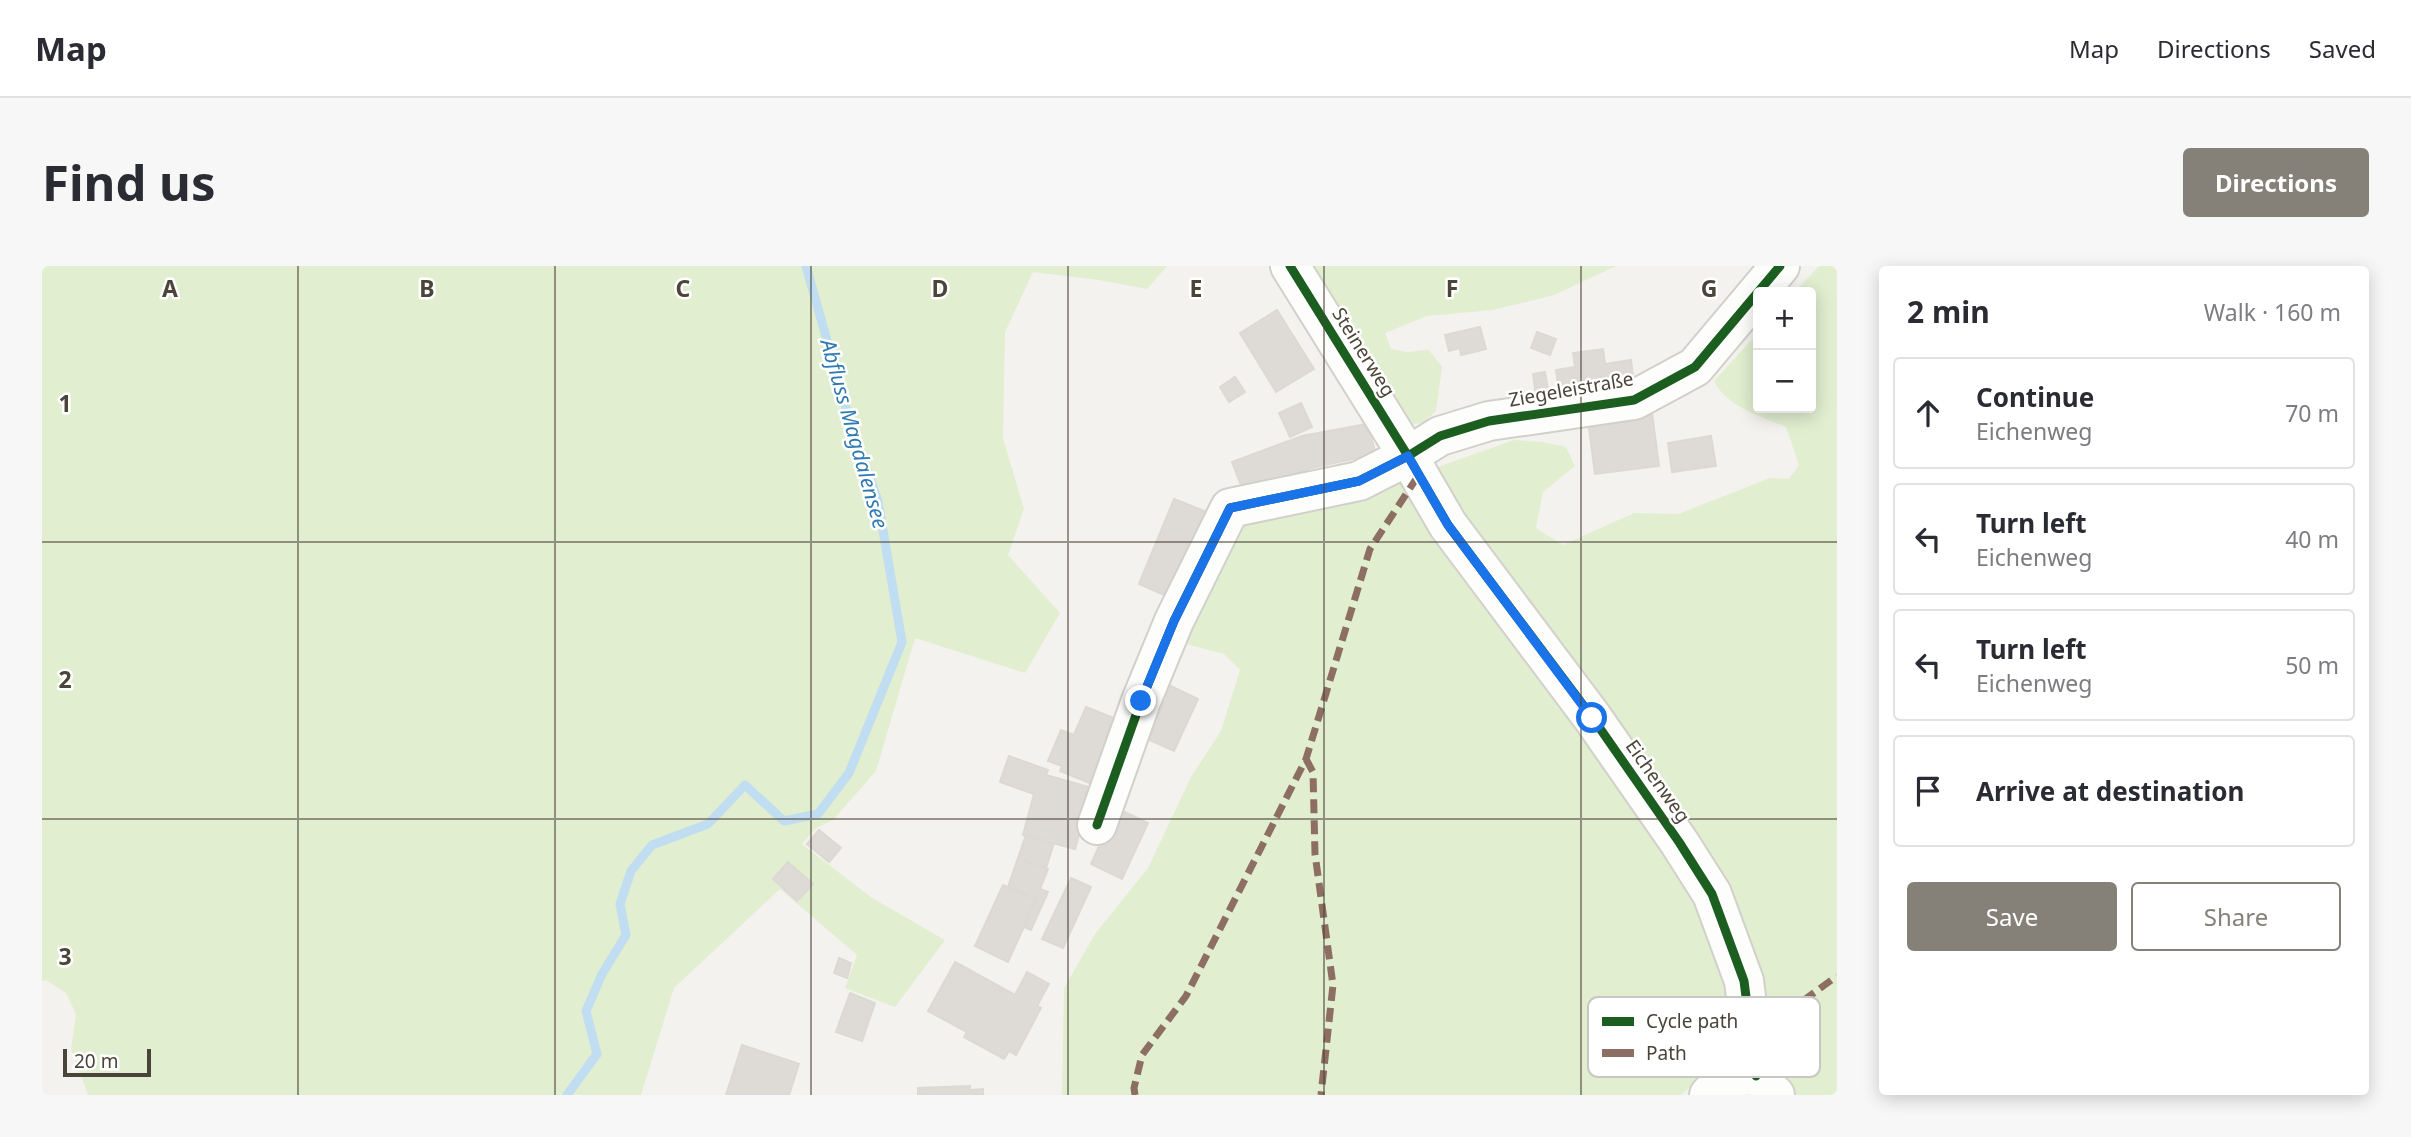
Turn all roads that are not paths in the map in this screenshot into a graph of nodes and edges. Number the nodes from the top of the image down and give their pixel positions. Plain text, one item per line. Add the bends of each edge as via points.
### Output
1 (1290, 266) edge
2 (1780, 266) edge
3 (1408, 456) junction
4 (1097, 825) dead end
5 (1747, 997) edge
6 (1730, 1077) edge
7 (1745, 1077) edge
8 (1765, 1085) edge
9 (1709, 1095) edge

1 - 3 street, Steinerweg
2 - 3 street, Ziegeleistraße via 1695,367 1634,400 1489,421 1440,436
3 - 4 street via 1359,481 1230,508 1141,701
3 - 5 street, Eichenweg via 1448,525 1592,718 1712,894
6 - 9 street
7 - 8 street

